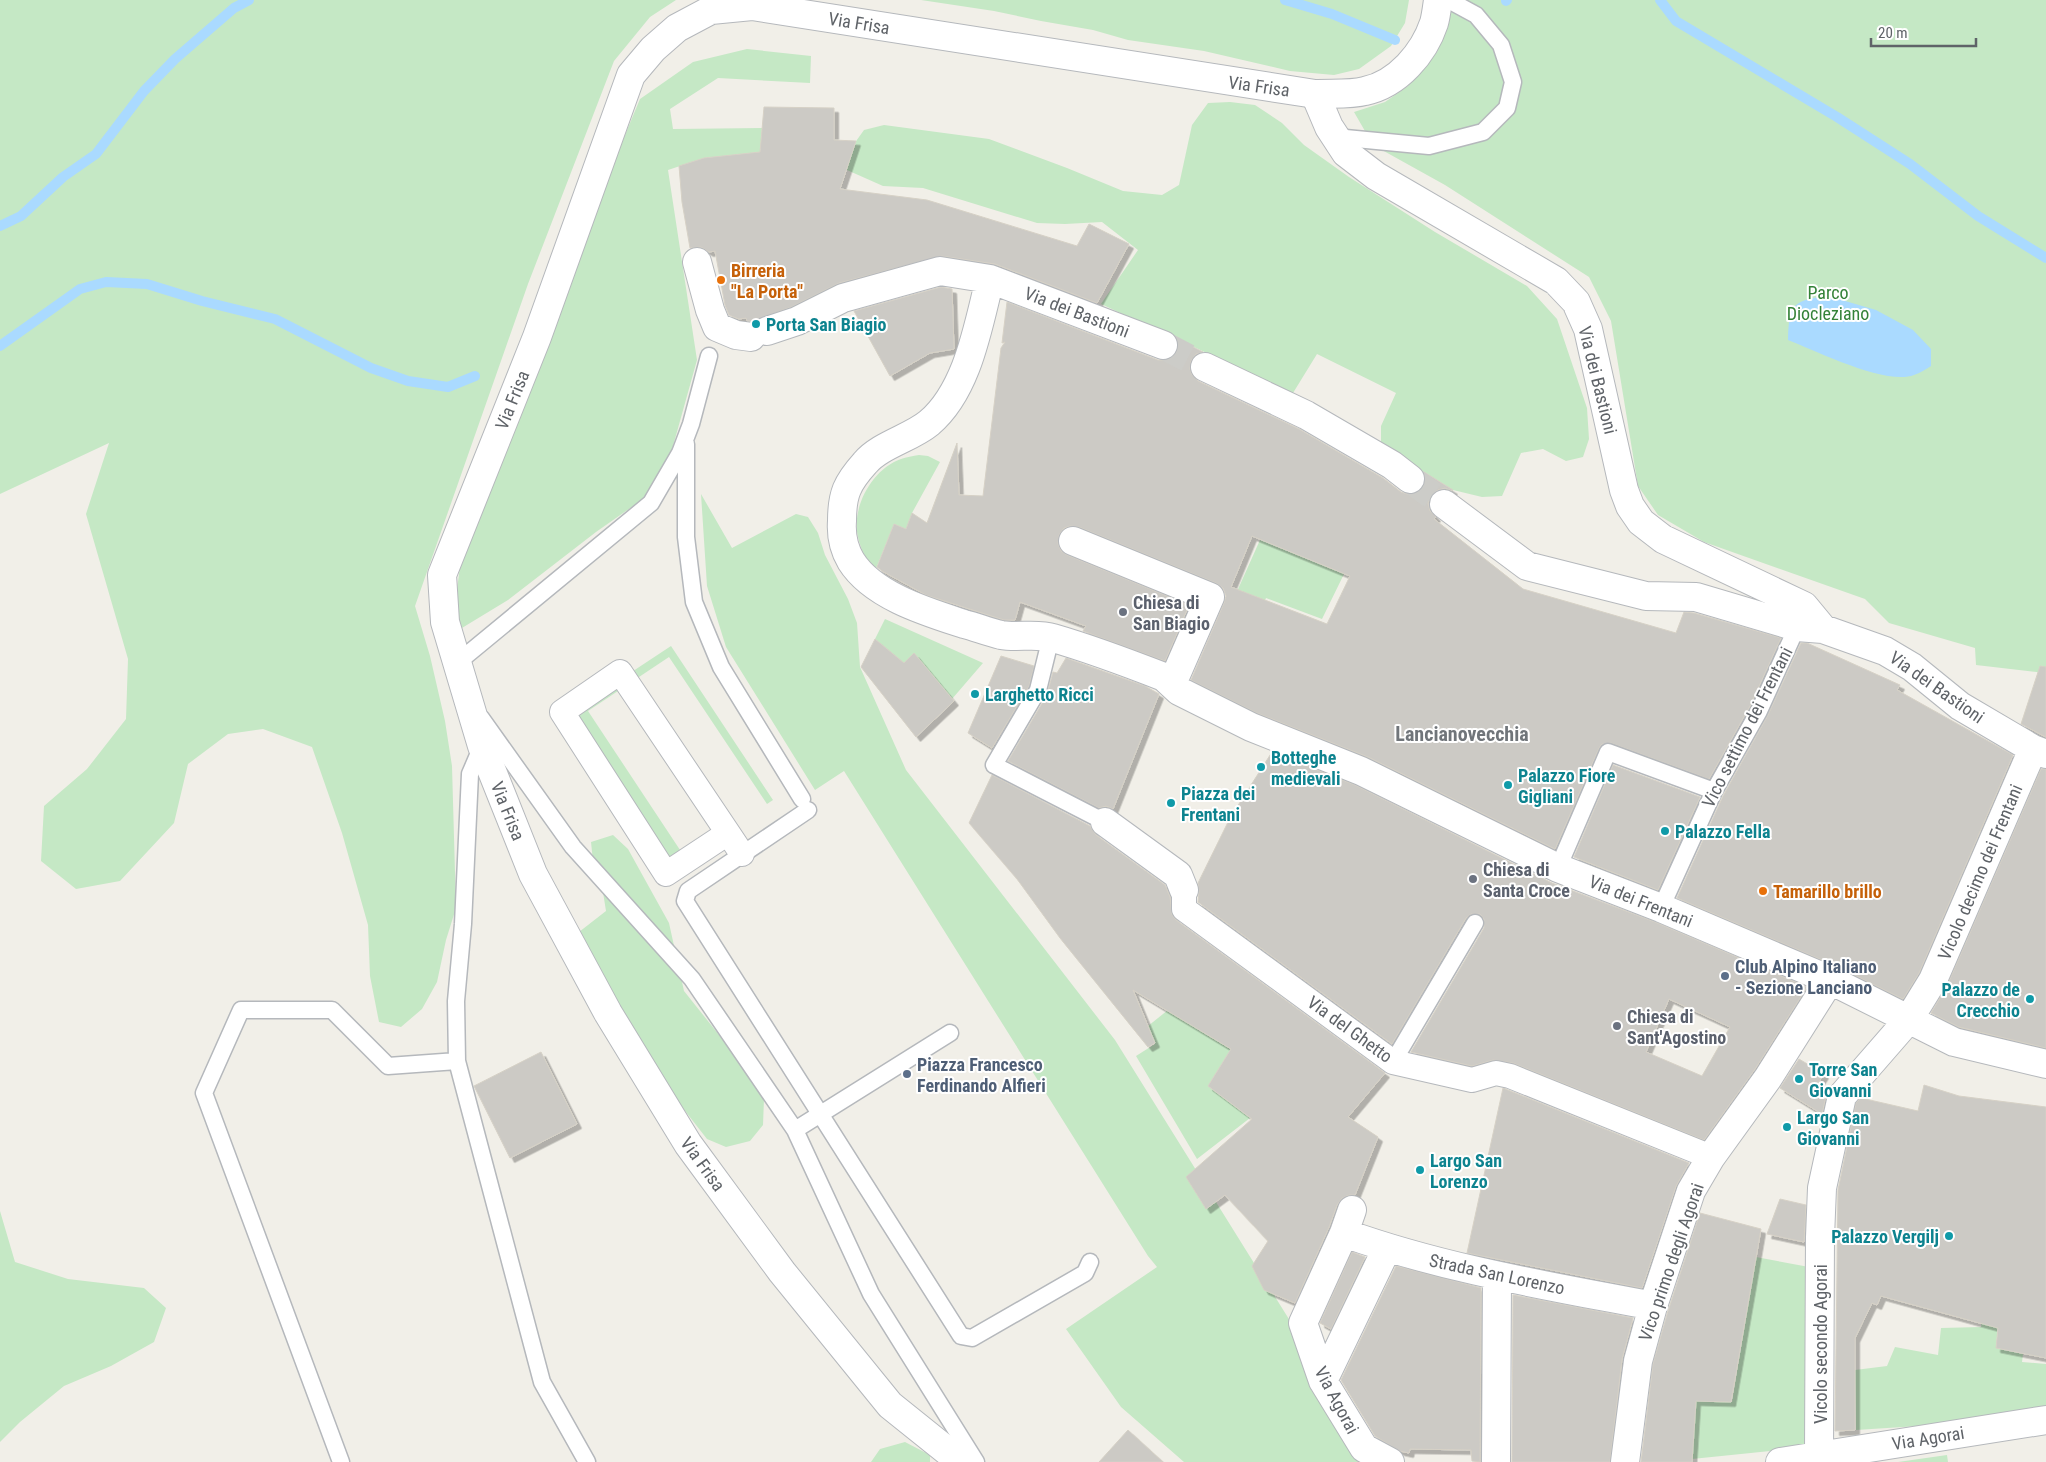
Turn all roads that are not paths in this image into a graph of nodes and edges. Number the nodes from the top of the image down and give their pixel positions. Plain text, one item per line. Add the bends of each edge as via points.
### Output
1 (1438, 0) edge
2 (1442, 0) edge
3 (1315, 94) junction
4 (1335, 137) junction
5 (697, 262) dead end
6 (990, 279) junction
7 (1164, 345) tunnel mouth
8 (709, 356) dead end
9 (1206, 367) tunnel mouth
10 (686, 437) junction
11 (1410, 478) tunnel mouth
12 (1444, 504) tunnel mouth
13 (1073, 541) dead end
14 (1810, 628) junction
15 (1051, 637) junction
16 (457, 663) junction
17 (1168, 681) junction
18 (467, 698) junction
19 (482, 746) junction
20 (2040, 752) edge
21 (1714, 791) junction
22 (1105, 822) joint
23 (728, 833) junction
24 (742, 854) junction
25 (1558, 868) junction
26 (1184, 890) joint
27 (1660, 908) junction
28 (1475, 923) dead end
29 (1830, 980) junction
30 (1909, 1019) junction
31 (950, 1033) dead end
32 (457, 1061) junction
33 (1393, 1062) junction
34 (2046, 1064) edge
35 (821, 1114) junction
36 (795, 1130) junction
37 (1711, 1157) junction
38 (1387, 1248) junction
39 (1090, 1262) dead end
40 (1497, 1277) junction
41 (1653, 1306) junction
42 (1303, 1323) joint
43 (1323, 1381) junction
44 (2046, 1420) edge
45 (1819, 1455) junction
46 (341, 1462) edge
47 (587, 1462) edge
48 (961, 1462) edge
49 (976, 1462) edge
50 (1390, 1462) edge
51 (1496, 1462) edge
52 (1625, 1462) edge
53 (1780, 1462) edge

1 - 3 street, Via Frisa via 1435,21 1424,46 1401,72 1384,84 1365,91
2 - 4 lane via 1476,15 1501,45 1512,82 1507,108 1483,132 1429,146
3 - 4 street, Via dei Bastioni
3 - 16 street, Via Frisa via 752,6 711,10 677,28 631,75 537,337 442,575 445,622
4 - 14 street, Via dei Bastioni via 1346,153 1376,176 1556,281 1576,302 1588,329 1624,490 1641,522 1664,539 1804,606
5 - 6 street, Via dei Bastioni via 717,326 736,336 759,334 797,322 843,298 940,271
6 - 7 street, Via dei Bastioni
6 - 15 street via 961,380 928,424 866,461 847,486 842,506 845,547 850,560 876,586 918,609 1002,636
8 - 10 lane
9 - 11 street via 1306,415
10 - 16 lane via 651,503
10 - 24 lane via 686,537 694,602 721,667 805,805
12 - 14 street, Via dei Bastioni via 1527,566 1646,596 1696,597
13 - 17 street via 1210,597
14 - 20 street, Via dei Bastioni via 1885,651 1912,667 1960,706
14 - 21 lane, Vico settimo dei Frentani
15 - 17 street
15 - 22 lane via 1038,690 994,765
16 - 18 street, Via Frisa
17 - 25 street, Via dei Frentani via 1178,691 1251,727 1361,771 1510,855
18 - 19 street, Via Frisa
18 - 36 lane via 573,847 692,979
19 - 32 lane via 470,774 456,1002
19 - 48 street, Via Frisa via 533,874 608,1013 688,1144 782,1272 890,1405
20 - 30 street, Vicolo decimo dei Frentani via 1933,980
21 - 25 lane via 1608,752
21 - 27 lane, Vico settimo dei Frentani
22 - 26 street, Via del Ghetto via 1178,875
23 - 23 street via 620,672 562,712 666,874
23 - 24 street
24 - 35 lane via 688,891 685,901
25 - 27 street, Via dei Frentani
26 - 33 street, Via del Ghetto via 1184,909
27 - 29 street, Via dei Frentani
28 - 33 lane
29 - 30 street, Via dei Frentani
29 - 37 street, Vico primo degli Agorai via 1772,1071
30 - 34 street, Via dei Frentani via 1954,1042
30 - 45 street, Vicolo secondo Agorai via 1842,1096 1822,1188
31 - 35 lane
32 - 46 lane via 388,1066 332,1010 241,1010 204,1093
32 - 47 lane via 542,1382
33 - 37 street, Via del Ghetto via 1472,1080 1496,1073 1510,1076
35 - 36 lane
35 - 39 lane via 961,1336 972,1338 980,1334 1085,1273
36 - 49 lane via 871,1294
37 - 41 street, Vico primo degli Agorai via 1691,1190
38 - 40 street, Strada San Lorenzo
38 - 42 street, Strada San Lorenzo via 1348,1221
38 - 43 street
40 - 41 street, Strada San Lorenzo
40 - 51 street
41 - 52 street, Vico primo degli Agorai via 1638,1361
42 - 43 street, Via Agorai
43 - 50 street, Via Agorai via 1364,1448
44 - 45 street, Via Agorai
45 - 53 street, Via Agorai

